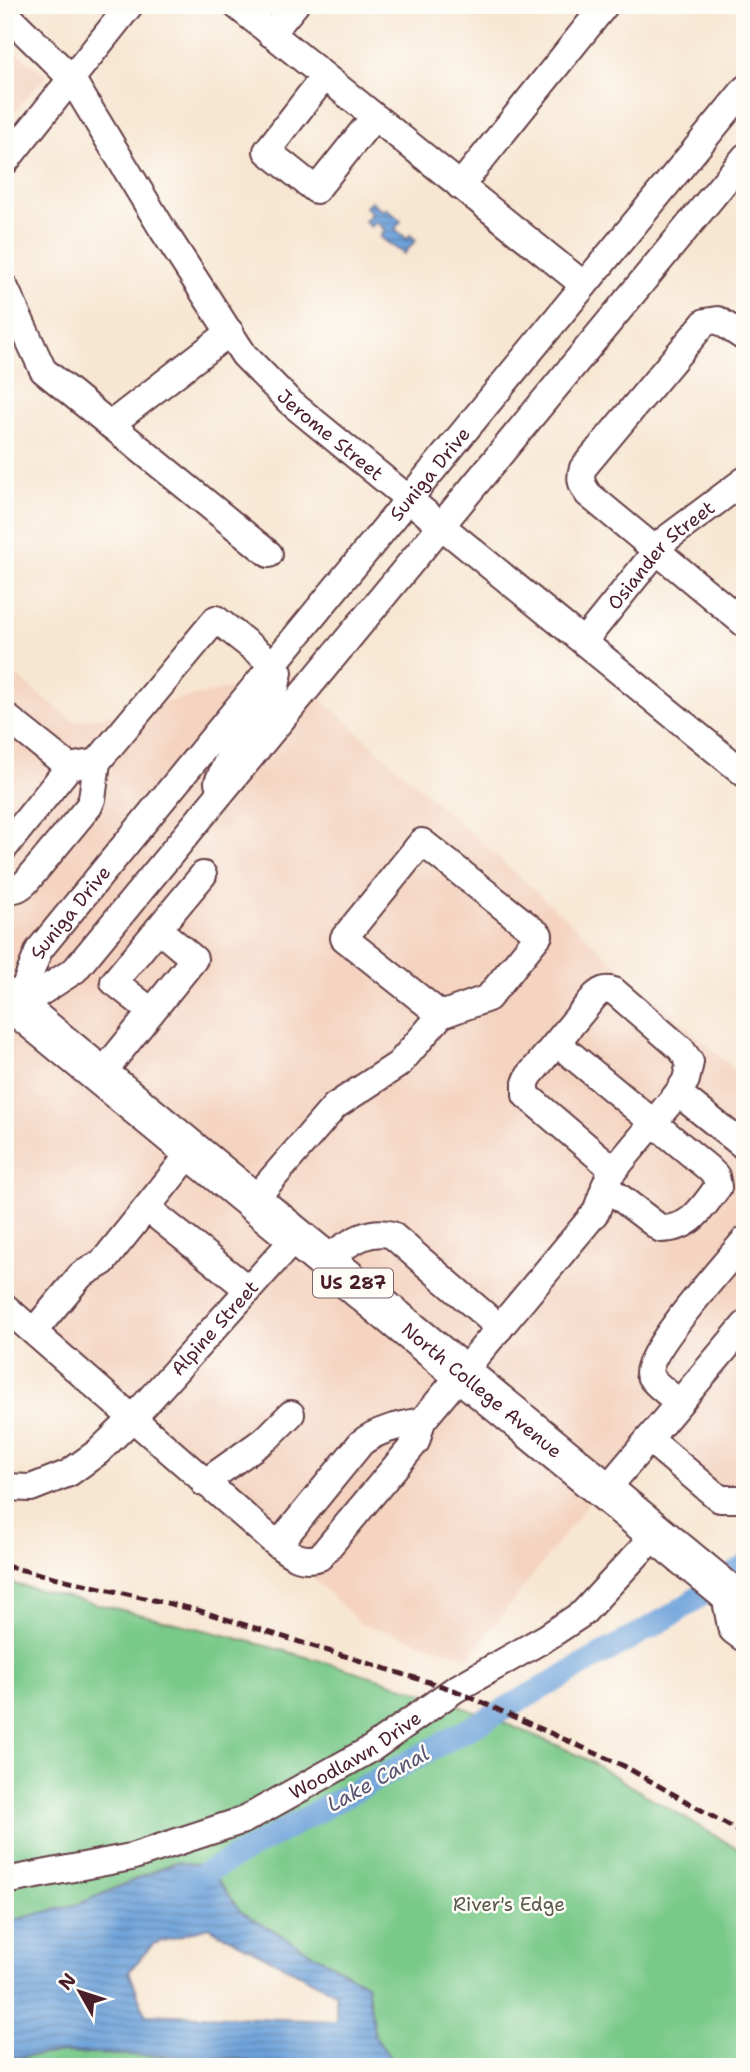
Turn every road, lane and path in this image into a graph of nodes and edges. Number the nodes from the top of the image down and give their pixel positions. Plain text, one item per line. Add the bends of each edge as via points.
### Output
1 (130, 5) edge
2 (236, 5) edge
3 (295, 5) edge
4 (605, 5) edge
5 (5, 13) edge
6 (271, 34) junction
7 (324, 77) junction
8 (71, 78) junction
9 (745, 89) edge
10 (374, 117) junction
11 (745, 158) edge
12 (5, 162) edge
13 (460, 186) junction
14 (584, 285) junction
15 (5, 288) edge
16 (230, 332) junction
17 (745, 338) edge
18 (110, 425) junction
19 (745, 480) edge
20 (409, 499) junction
21 (442, 525) junction
22 (655, 550) junction
23 (269, 554) dead end
24 (745, 624) edge
25 (584, 641) junction
26 (273, 664) junction
27 (5, 716) edge
28 (97, 762) junction
29 (69, 767) junction
30 (745, 774) edge
31 (200, 819) junction
32 (5, 847) edge
33 (203, 875) dead end
34 (5, 887) edge
35 (158, 929) junction
36 (9, 1009) edge
37 (151, 1011) junction
38 (441, 1015) junction
39 (557, 1043) junction
40 (100, 1076) junction
41 (678, 1093) junction
42 (652, 1124) junction
43 (745, 1147) edge
44 (192, 1151) junction
45 (610, 1178) junction
46 (253, 1201) junction
47 (147, 1208) junction
48 (745, 1240) edge
49 (310, 1248) junction
50 (248, 1290) junction
51 (5, 1307) edge
52 (745, 1325) edge
53 (500, 1328) junction
54 (34, 1331) junction
55 (462, 1373) junction
56 (679, 1403) junction
57 (290, 1414) dead end
58 (132, 1419) junction
59 (422, 1421) junction
60 (649, 1439) junction
61 (204, 1483) junction
62 (5, 1487) edge
63 (605, 1491) junction
64 (745, 1499) edge
65 (657, 1533) junction
66 (278, 1545) junction
67 (738, 1595) edge
68 (745, 1632) edge
69 (5, 1881) edge

1 - 8 street
2 - 6 street
3 - 6 street
4 - 13 street
5 - 8 street, Jerome Street
6 - 7 street
7 - 10 street
7 - 10 street via 267,150 316,190
8 - 12 street
8 - 16 street, Jerome Street
9 - 14 street, Suniga Drive
10 - 13 street
11 - 21 street, Suniga Drive
13 - 14 street
14 - 20 street, Suniga Drive
15 - 18 street via 43,370
16 - 18 street
16 - 20 street, Jerome Street via 244,355 290,402
17 - 22 street via 718,320 705,322 583,468 580,476 588,494
18 - 23 street
19 - 22 street, Osiander Street
20 - 21 street, Jerome Street
20 - 26 street, Suniga Drive
21 - 25 street, Jerome Street
21 - 31 street, Suniga Drive
22 - 24 street
22 - 25 street, Osiander Street
25 - 30 street, Jerome Street
26 - 28 street via 216,619
26 - 31 street via 279,672 276,686 242,732
26 - 36 street, Suniga Drive via 39,950
27 - 29 street
28 - 29 street
28 - 34 street via 89,806 26,883 11,890
29 - 32 street
31 - 36 street, Suniga Drive via 75,970
33 - 35 street
35 - 37 street via 194,959
35 - 37 street via 114,982
36 - 40 highway, North College Avenue / US 287
37 - 40 street
38 - 38 street via 488,998 539,934 422,842 344,938
38 - 46 street via 399,1064 335,1105
39 - 41 street via 595,996 614,991 681,1048 690,1062
39 - 42 street
39 - 45 street via 529,1076 526,1095
40 - 44 highway, North College Avenue / US 287
41 - 42 street
41 - 43 street
42 - 45 street
42 - 45 street via 716,1176 718,1187 696,1216 677,1229 661,1230
44 - 46 highway, North College Avenue / US 287
44 - 47 street
45 - 53 street via 596,1212
46 - 49 highway, North College Avenue / US 287
47 - 50 street
47 - 54 street via 103,1262 81,1275
48 - 56 street via 677,1324 649,1371 651,1379
49 - 50 street, Alpine Street
49 - 53 street, Alpine Street via 371,1233 392,1235
49 - 55 highway, North College Avenue / US 287
50 - 58 street, Alpine Street
51 - 54 street
52 - 56 street
53 - 55 street
54 - 58 street
55 - 59 street
55 - 63 highway, North College Avenue / US 287
56 - 60 street
57 - 61 street via 267,1438
58 - 61 street
58 - 62 street, Alpine Street via 69,1473 31,1488
59 - 66 street via 361,1443
59 - 66 street via 416,1442 320,1558 303,1560
60 - 63 street
60 - 64 street via 720,1499
61 - 66 street
63 - 65 highway, North College Avenue / US 287
65 - 67 highway, North College Avenue / US 287
65 - 69 street, Woodlawn Drive via 583,1613 454,1690 371,1749 244,1820 131,1857
67 - 68 highway, North College Avenue / US 287 via 737,1626

